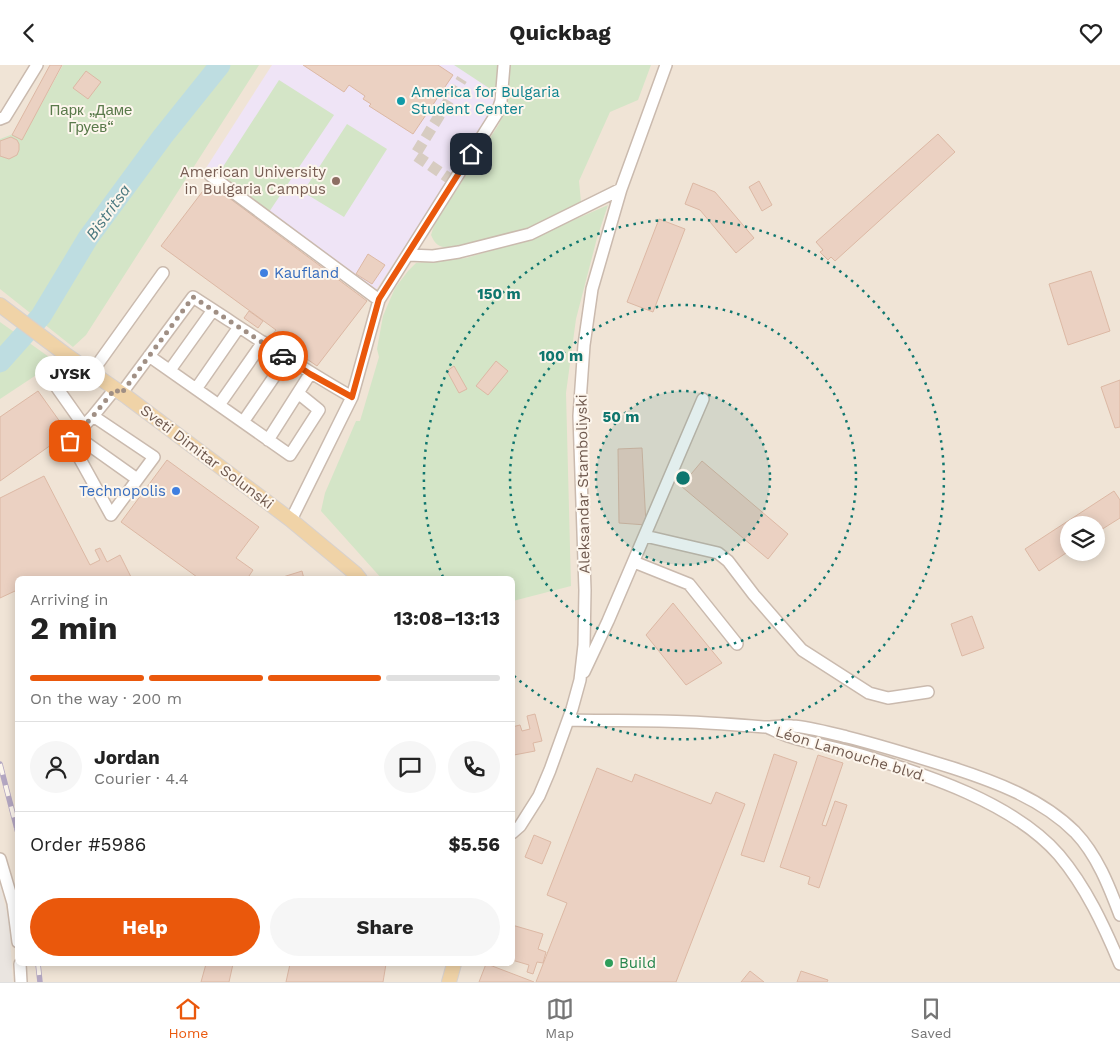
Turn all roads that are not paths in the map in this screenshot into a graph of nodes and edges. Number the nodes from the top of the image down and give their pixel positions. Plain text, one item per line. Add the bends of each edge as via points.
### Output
1 (37, 65) edge
2 (504, 65) edge
3 (666, 65) edge
4 (0, 119) edge
5 (210, 175) dead end
6 (620, 189) junction
7 (408, 255) junction
8 (164, 273) dead end
9 (379, 299) junction
10 (0, 305) edge
11 (213, 310) junction
12 (239, 327) junction
13 (263, 342) junction
14 (149, 356) junction
15 (287, 358) junction
16 (170, 370) junction
17 (92, 372) junction
18 (310, 374) junction
19 (48, 375) dead end
20 (196, 389) junction
21 (118, 391) junction
22 (298, 393) junction
23 (352, 397) junction
24 (703, 399) dead end
25 (219, 405) junction
26 (93, 416) junction
27 (242, 422) junction
28 (84, 426) junction
29 (75, 435) junction
30 (268, 439) junction
31 (137, 479) junction
32 (291, 520) junction
33 (645, 537) junction
34 (634, 562) junction
35 (358, 576) edge
36 (737, 644) dead end
37 (580, 680) junction
38 (928, 692) dead end
39 (569, 720) junction
40 (766, 727) junction
41 (528, 814) junction
42 (515, 820) edge
43 (515, 830) edge
44 (0, 859) edge
45 (6, 897) edge
46 (15, 913) edge
47 (1120, 915) edge
48 (1120, 964) edge
49 (20, 966) edge
50 (453, 966) edge
51 (20, 982) edge
52 (449, 982) edge

1 - 4 street via 5,117
2 - 7 street via 497,113
3 - 6 street, Aleksandar Stamboliyski
5 - 9 street
6 - 7 street via 530,234 459,252
6 - 37 street, Aleksandar Stamboliyski via 592,289 584,345 579,416 585,589
7 - 9 street
8 - 17 street
9 - 23 street
10 - 17 main road, Sveti Dimitar Solunski
11 - 12 street
11 - 14 street via 193,297
11 - 16 street
12 - 13 street
12 - 20 street
13 - 15 street
13 - 25 street
14 - 16 street
14 - 21 street
15 - 18 street
15 - 27 street
16 - 20 street
17 - 21 main road, Sveti Dimitar Solunski
18 - 22 street
18 - 23 street
19 - 28 street
20 - 25 street
21 - 26 street
21 - 32 main road, Sveti Dimitar Solunski
22 - 30 street
22 - 30 street via 319,411 290,455
23 - 32 street
24 - 33 street
25 - 27 street
26 - 28 street
26 - 31 street via 154,457
27 - 30 street
28 - 29 street
29 - 31 street
29 - 31 street via 70,441 111,515
32 - 35 main road, Sveti Dimitar Solunski
33 - 34 street
33 - 38 street via 718,553 802,651 869,693 888,698
34 - 36 street via 689,584
34 - 37 street
37 - 39 street, Aleksandar Stamboliyski
39 - 40 street, Léon Lamouche blvd.
39 - 41 street, Aleksandar Stamboliyski via 550,771
40 - 47 street, Léon Lamouche blvd. via 792,726 834,734 912,755 992,782 1035,801 1077,834 1097,863
40 - 48 street, Léon Lamouche blvd. via 790,737 839,748 916,773 974,796 1024,824 1042,838 1072,873
41 - 42 street
41 - 43 street, Aleksandar Stamboliyski
44 - 45 street
45 - 46 street via 14,903
49 - 51 street
50 - 52 main road

